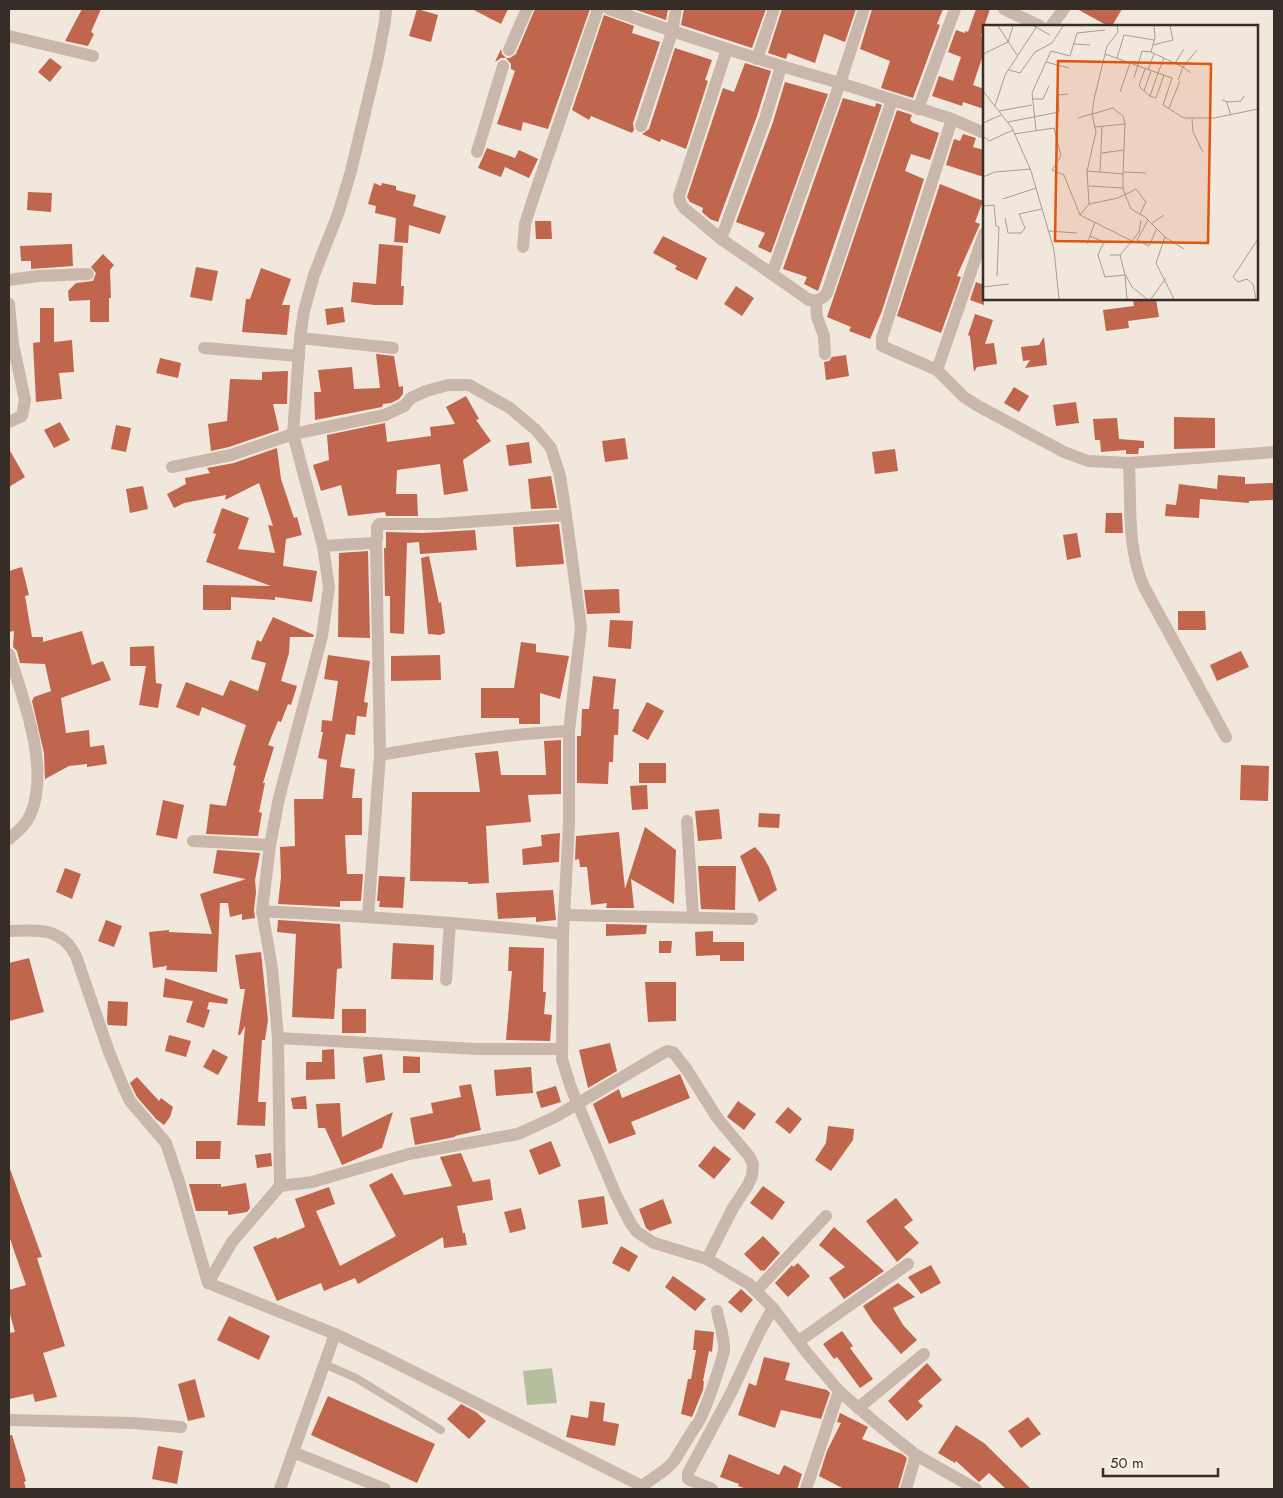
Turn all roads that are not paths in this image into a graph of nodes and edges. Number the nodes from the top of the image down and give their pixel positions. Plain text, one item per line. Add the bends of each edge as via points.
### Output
1 (386, 9) edge
2 (527, 9) edge
3 (598, 9) edge
4 (609, 9) edge
5 (676, 9) edge
6 (774, 9) edge
7 (864, 9) edge
8 (955, 9) edge
9 (1004, 9) edge
10 (1064, 9) edge
11 (1038, 25) edge
12 (1052, 25) edge
13 (672, 32) junction
14 (9, 36) edge
15 (727, 49) junction
16 (509, 50) dead end
17 (93, 56) dead end
18 (757, 59) junction
19 (503, 66) dead end
20 (781, 67) junction
21 (840, 83) junction
22 (892, 100) junction
23 (918, 109) junction
24 (952, 120) junction
25 (641, 126) dead end
26 (983, 133) edge
27 (477, 152) dead end
28 (983, 237) edge
29 (721, 239) junction
30 (523, 247) dead end
31 (88, 274) dead end
32 (772, 274) junction
33 (9, 280) edge
34 (816, 301) junction
35 (9, 304) edge
36 (300, 338) junction
37 (204, 348) dead end
38 (393, 348) dead end
39 (826, 354) dead end
40 (299, 356) junction
41 (937, 370) junction
42 (9, 422) edge
43 (293, 434) junction
44 (1274, 452) edge
45 (1129, 463) junction
46 (172, 466) dead end
47 (566, 514) junction
48 (376, 541) junction
49 (323, 546) junction
50 (9, 654) edge
51 (569, 731) junction
52 (1226, 737) dead end
53 (380, 755) junction
54 (687, 821) dead end
55 (9, 839) edge
56 (193, 841) dead end
57 (270, 845) junction
58 (262, 911) junction
59 (564, 915) junction
60 (368, 916) junction
61 (693, 917) junction
62 (752, 919) dead end
63 (454, 924) junction
64 (9, 931) edge
65 (563, 934) junction
66 (446, 980) dead end
67 (278, 1038) junction
68 (561, 1049) junction
69 (578, 1104) junction
70 (280, 1186) junction
71 (826, 1216) dead end
72 (707, 1259) junction
73 (908, 1264) dead end
74 (208, 1283) junction
75 (756, 1291) junction
76 (773, 1308) junction
77 (717, 1311) dead end
78 (335, 1334) junction
79 (799, 1341) junction
80 (924, 1354) dead end
81 (324, 1364) junction
82 (840, 1390) junction
83 (858, 1408) junction
84 (9, 1420) edge
85 (181, 1427) dead end
86 (441, 1430) dead end
87 (293, 1452) junction
88 (916, 1455) junction
89 (640, 1488) edge
90 (280, 1489) edge
91 (385, 1489) edge
92 (712, 1489) edge
93 (806, 1489) edge
94 (906, 1489) edge
95 (976, 1489) edge

1 - 36 street via 378,58 351,171 314,275
2 - 16 street
3 - 30 street via 525,224
4 - 13 street
5 - 13 street
6 - 18 street
7 - 21 street
8 - 23 street
9 - 11 street
10 - 12 street
13 - 15 street
13 - 25 street
14 - 17 street
15 - 18 street
15 - 29 street via 680,196 684,208
18 - 20 street
19 - 27 street
20 - 21 street
20 - 29 street
21 - 22 street
21 - 32 street
22 - 23 street
22 - 34 street via 827,293
23 - 24 street
24 - 26 street
24 - 41 street via 882,338 882,346 888,350
28 - 41 street
29 - 32 street
31 - 33 street
32 - 34 street via 809,300
34 - 39 street
35 - 42 street via 12,344 24,400 22,416
36 - 38 street
36 - 40 street
37 - 40 street
40 - 43 street
41 - 45 street via 978,406 1077,458 1100,463
43 - 46 street via 231,455
43 - 47 street via 385,414 426,391 448,385 469,385 510,408 551,448 560,476
43 - 49 street
44 - 45 street
45 - 52 street via 1133,555 1138,574
47 - 48 street via 433,524 379,524
47 - 51 street via 581,627
48 - 49 street
48 - 53 street
49 - 57 street via 329,587 322,636 279,798
50 - 55 street via 30,725 37,776 31,814
51 - 53 street via 454,742
51 - 59 street via 570,824
53 - 60 street
54 - 61 street
56 - 57 street
57 - 58 street
58 - 60 street
58 - 67 street via 272,968
59 - 61 street
59 - 65 street
60 - 63 street
61 - 62 street
63 - 65 street
63 - 66 street
64 - 74 street via 44,932 62,938 71,946 123,1086 130,1100 167,1146
65 - 68 street
67 - 68 street via 476,1049
67 - 70 street
68 - 69 street via 567,1078
69 - 70 street via 518,1134 400,1156 312,1182
69 - 72 street via 616,1196 637,1232 654,1243
69 - 72 street via 663,1053 674,1053 718,1120 750,1156 753,1164 752,1176
70 - 74 street via 232,1242
71 - 75 street
72 - 75 street
73 - 79 street
74 - 78 street
75 - 76 street
76 - 79 street
76 - 92 street via 688,1473 690,1480
77 - 89 street via 724,1349 704,1414 674,1461
78 - 81 street
78 - 89 street
79 - 82 street
80 - 83 street
81 - 86 lane via 356,1378
81 - 87 street
82 - 83 street
82 - 93 street
83 - 88 street
84 - 85 street
87 - 90 street
87 - 91 street
88 - 94 street
88 - 95 street

